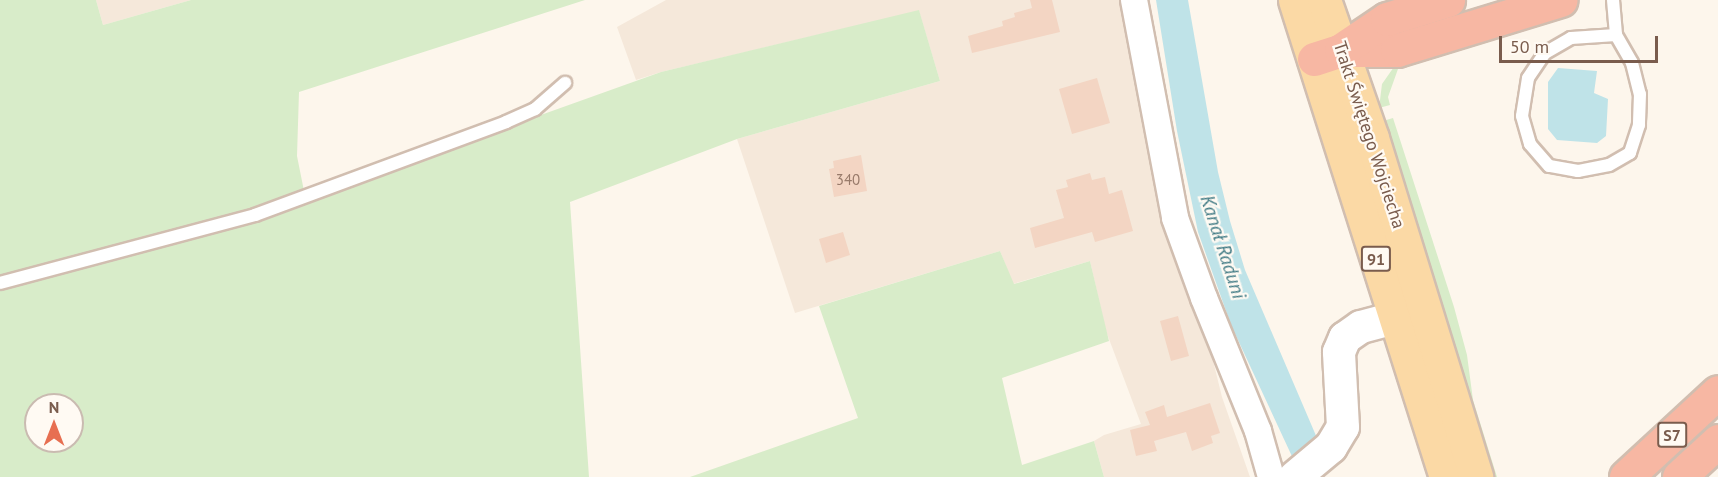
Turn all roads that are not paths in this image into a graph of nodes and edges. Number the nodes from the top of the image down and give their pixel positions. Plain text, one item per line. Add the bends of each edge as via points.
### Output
1 (1134, 0) edge
2 (1295, 0) edge
3 (1324, 0) edge
4 (1561, 0) edge
5 (1613, 0) edge
6 (1450, 11) edge
7 (1616, 35) junction
8 (1328, 54) junction
9 (565, 83) dead end
10 (0, 283) edge
11 (1394, 318) junction
12 (1718, 392) edge
13 (1718, 441) edge
14 (1718, 453) edge
15 (1684, 472) edge
16 (1271, 477) edge
17 (1295, 477) edge
18 (1446, 477) edge
19 (1476, 477) edge
20 (1626, 477) edge

1 - 16 street via 1175,218 1258,431
2 - 8 main road, Trakt Świętego Wojciecha / 91
3 - 8 main road, Trakt Świętego Wojciecha / 91
4 - 6 highway
5 - 7 lane
6 - 8 highway via 1387,19
7 - 7 lane via 1571,38 1545,53 1528,78 1522,116 1530,144 1550,166 1578,171 1609,165 1630,153 1639,125 1640,94 1632,63
8 - 11 main road, Trakt Świętego Wojciecha / 91
8 - 19 main road, Trakt Świętego Wojciecha / 91 via 1372,138
9 - 10 lane via 535,109 506,122 255,215
11 - 17 street via 1361,327 1345,338 1339,352 1343,427 1331,447
11 - 18 main road, Trakt Świętego Wojciecha / 91
12 - 20 highway, S7
13 - 15 highway, S7
14 - 15 highway

